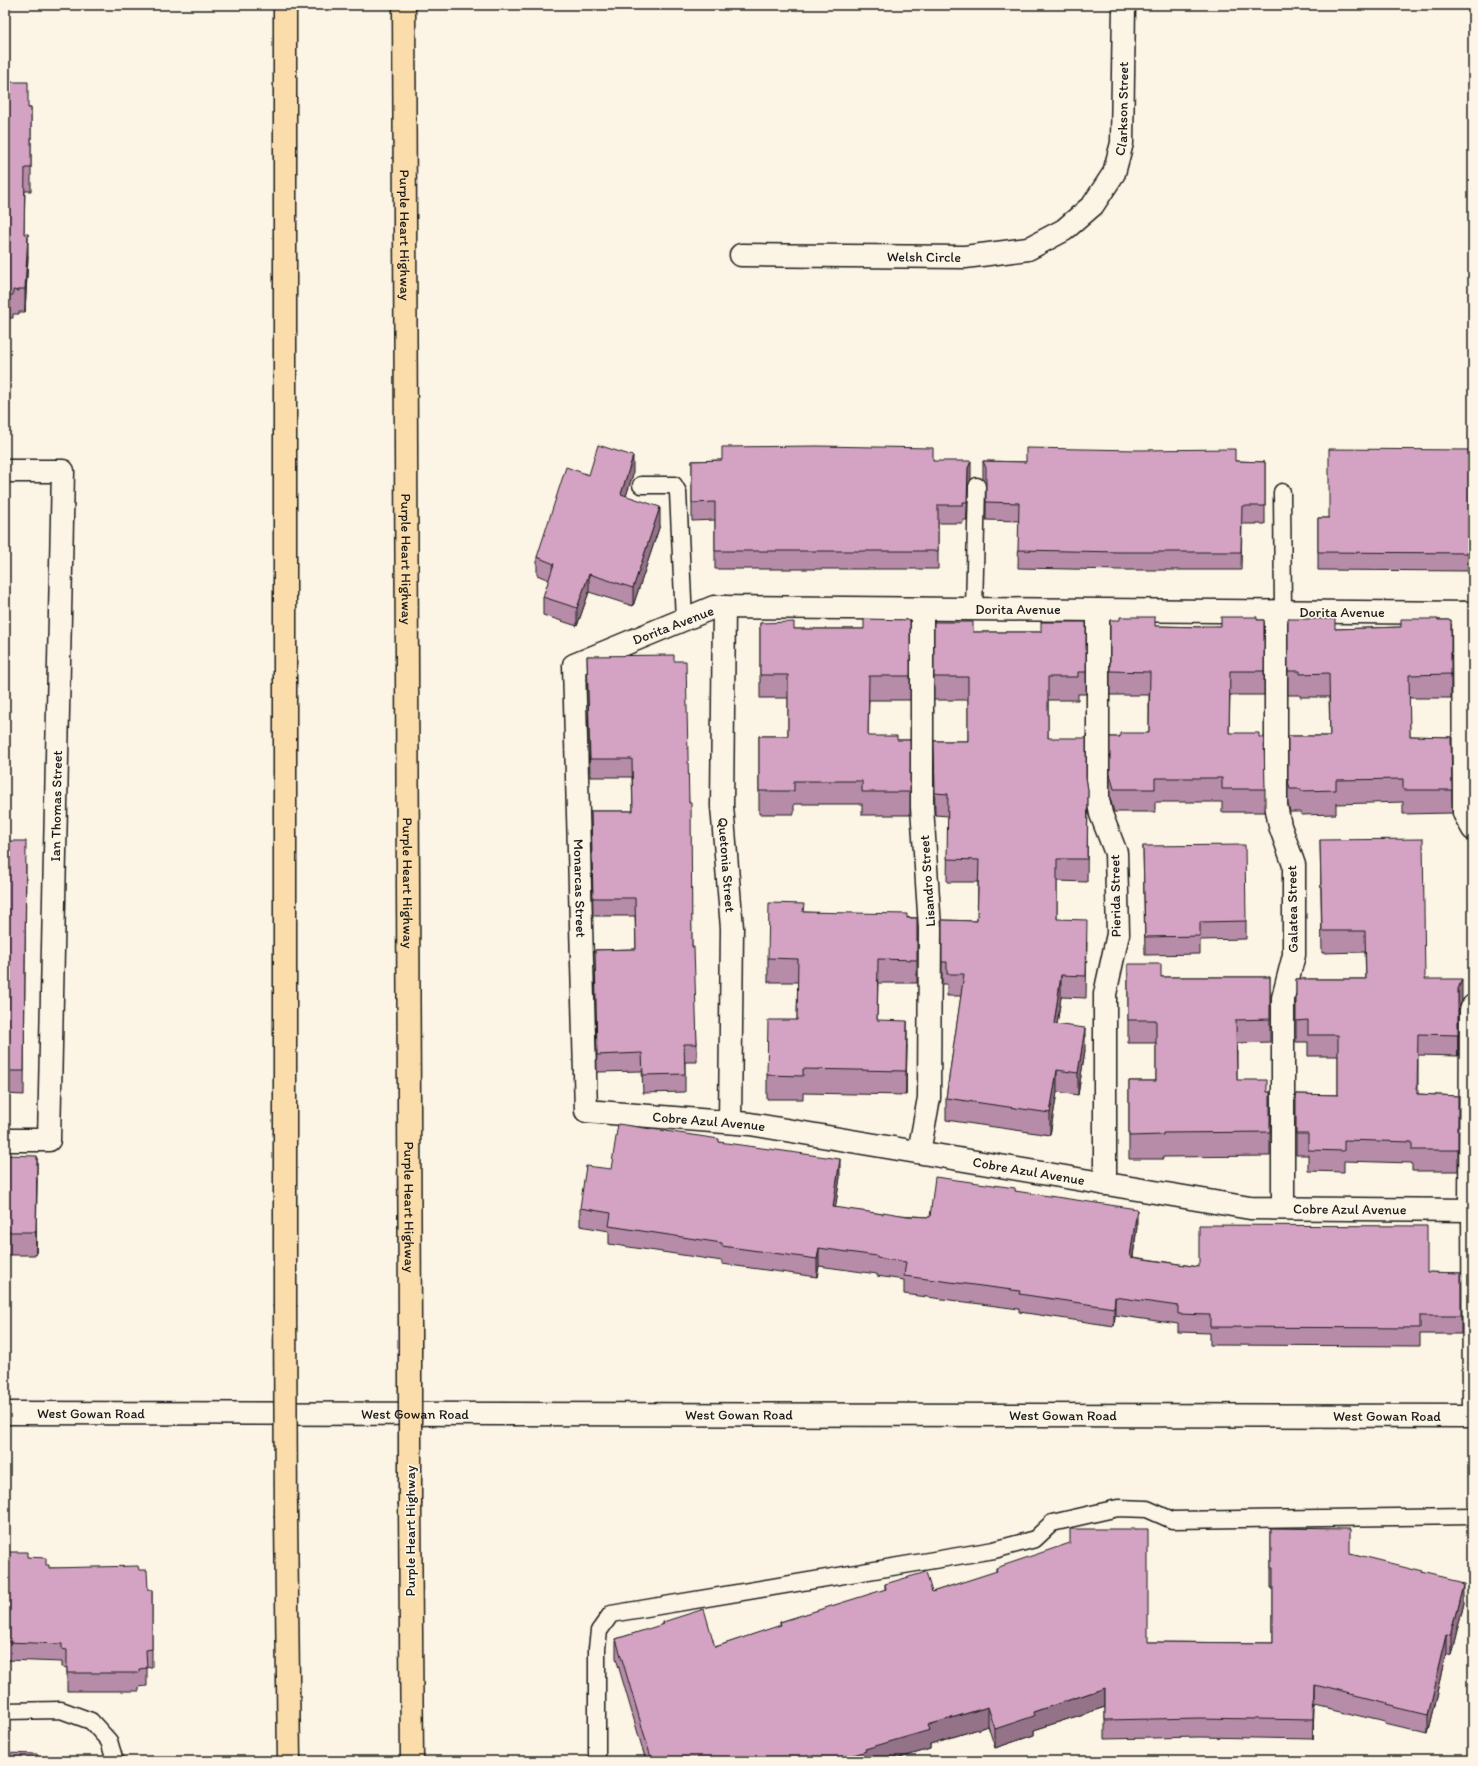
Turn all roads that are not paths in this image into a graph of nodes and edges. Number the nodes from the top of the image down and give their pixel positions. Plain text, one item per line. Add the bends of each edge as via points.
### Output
1 (285, 5) edge
2 (404, 5) edge
3 (1124, 5) edge
4 (1093, 205) joint
5 (741, 256) dead end
6 (5, 471) edge
7 (641, 485) dead end
8 (977, 486) dead end
9 (1282, 492) dead end
10 (724, 608) junction
11 (922, 609) junction
12 (974, 609) junction
13 (1098, 610) junction
14 (1279, 612) junction
15 (1468, 613) edge
16 (684, 620) junction
17 (574, 665) joint
18 (1473, 830) edge
19 (1473, 1006) edge
20 (586, 1112) joint
21 (730, 1122) junction
22 (5, 1140) edge
23 (919, 1152) junction
24 (1105, 1184) junction
25 (1282, 1208) junction
26 (1471, 1210) edge
27 (5, 1413) edge
28 (1472, 1416) edge
29 (1473, 1516) edge
30 (5, 1711) edge
31 (115, 1761) edge
32 (289, 1761) edge
33 (412, 1761) edge
34 (597, 1761) edge

1 - 32 highway, bridge via 285,1305
2 - 33 highway, Purple Heart Highway, bridge
3 - 4 street, Clarkson Street via 1122,143 1114,173
4 - 5 street, Welsh Circle via 1064,230 1028,249 965,257
6 - 22 street, Ian Thomas Street via 62,471 49,1140
7 - 16 lane via 674,485 678,492
8 - 12 lane
9 - 14 lane
10 - 11 street, Dorita Avenue
10 - 16 street, Dorita Avenue via 714,608
10 - 21 street, Quetonia Street via 722,806 732,928
11 - 12 street, Dorita Avenue
11 - 23 street, Lisandro Street via 922,807 930,936 929,1098
12 - 13 street, Dorita Avenue
13 - 14 street, Dorita Avenue
13 - 24 street, Pierida Street via 1098,800 1116,853 1118,934 1105,994
14 - 15 street, Dorita Avenue
14 - 25 street, Galatea Street via 1276,805 1280,826 1294,865 1294,955 1283,998
15 - 18 street via 1464,813
16 - 17 street, Dorita Avenue
17 - 20 street, Monarcas Street
19 - 26 street
20 - 21 street, Cobre Azul Avenue
21 - 23 street, Cobre Azul Avenue
23 - 24 street, Cobre Azul Avenue
24 - 25 street, Cobre Azul Avenue via 1250,1208
25 - 26 street, Cobre Azul Avenue
26 - 28 lane
27 - 28 street, West Gowan Road
29 - 34 lane via 1172,1520 1147,1509 1118,1508 1052,1524 1035,1539 994,1550 611,1614 599,1631 597,1648
30 - 31 lane via 61,1710 91,1721 109,1741

